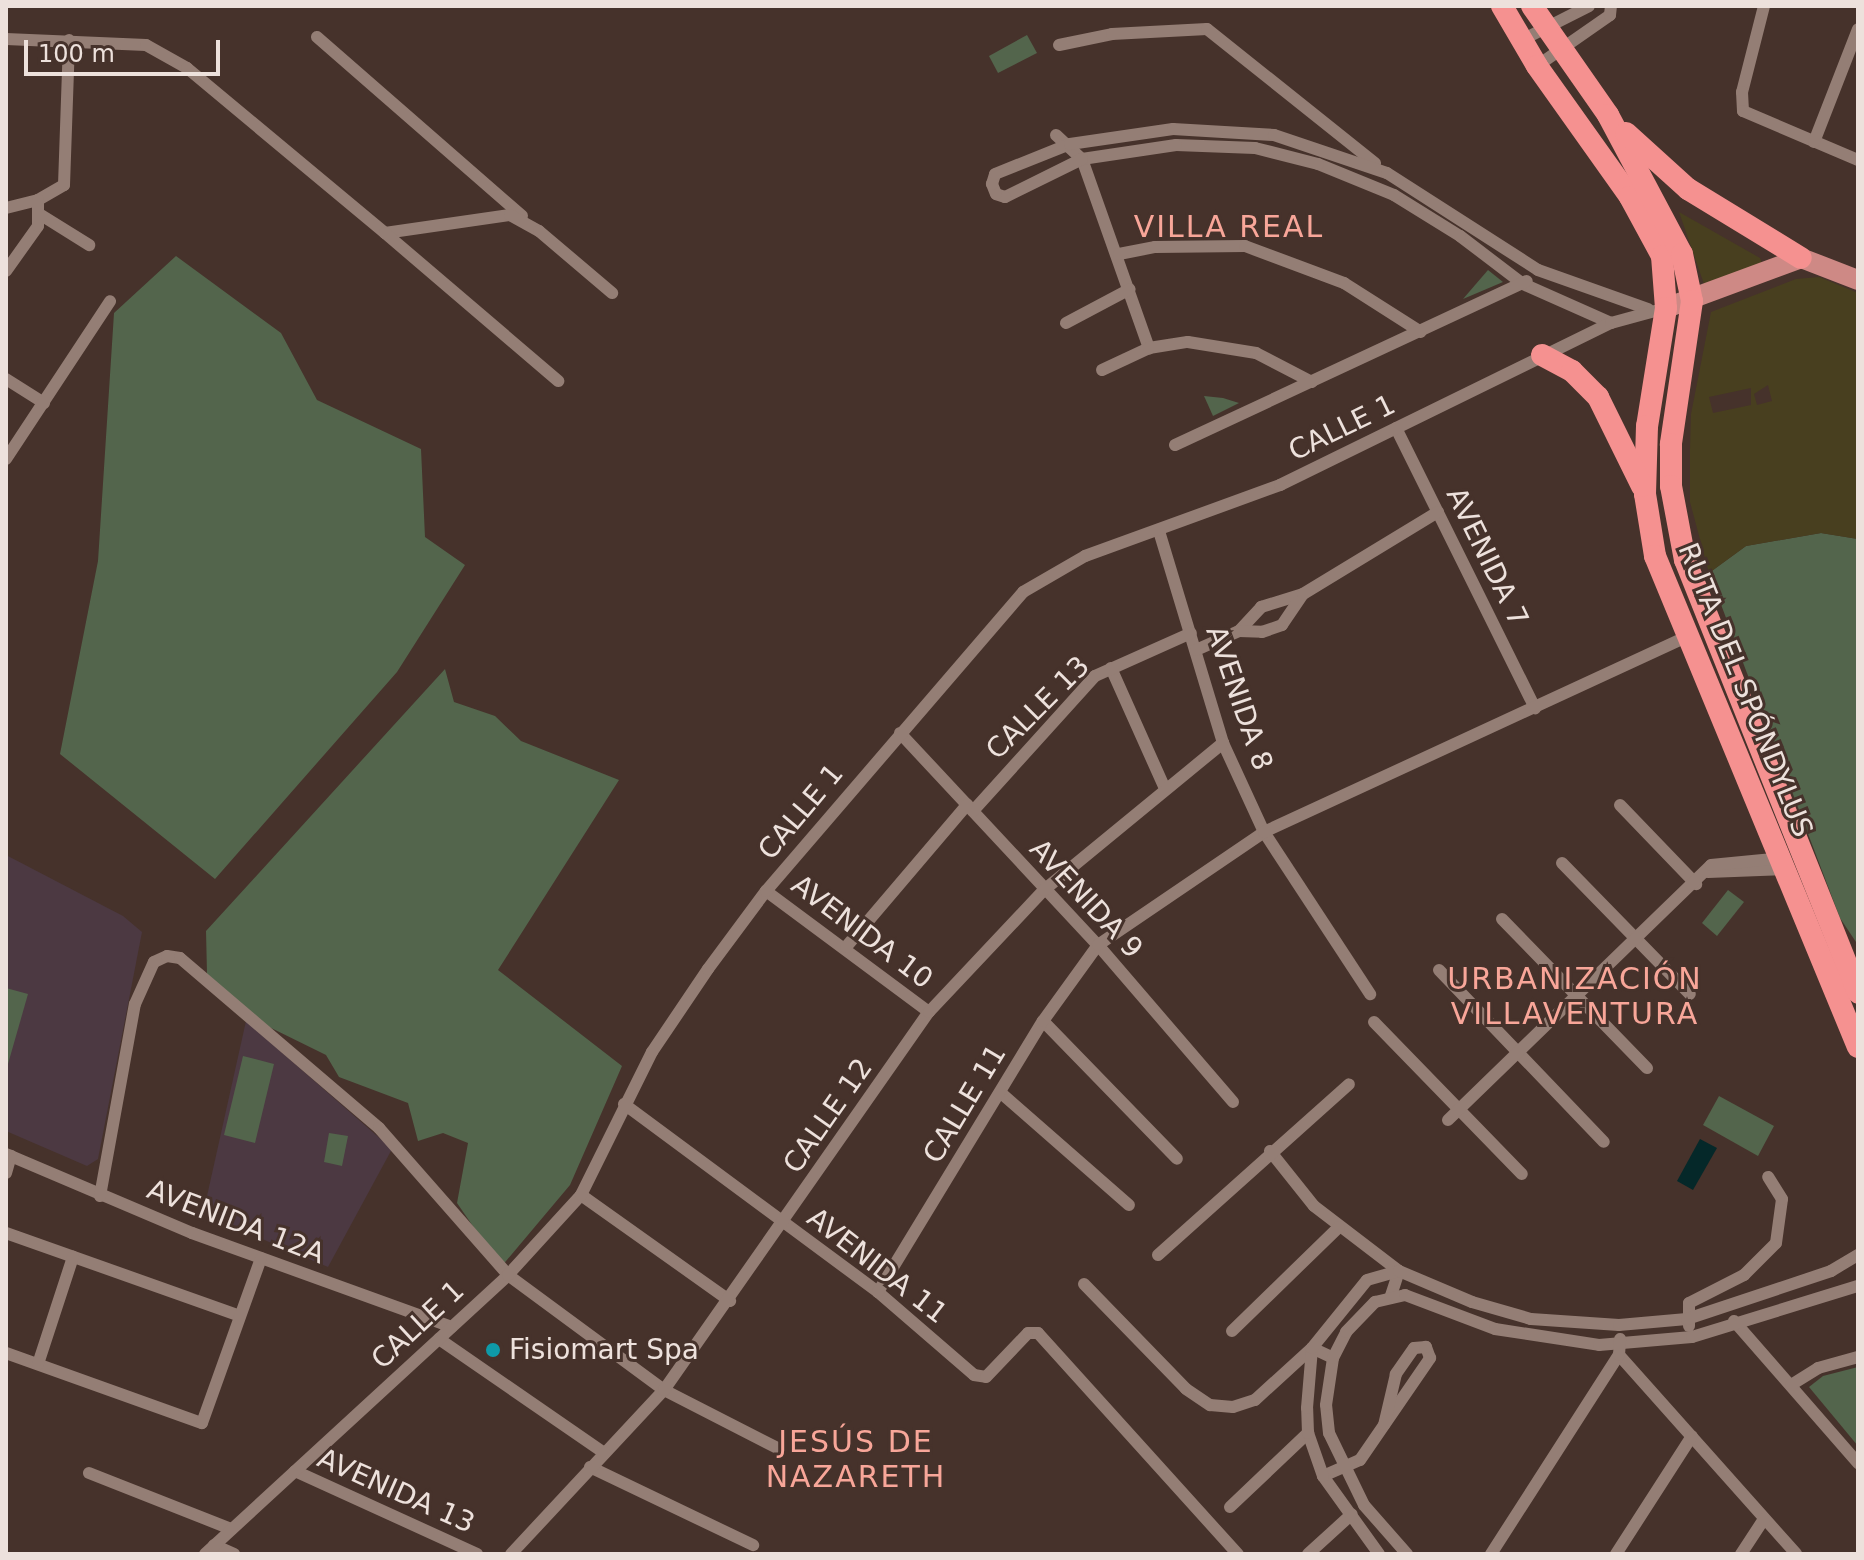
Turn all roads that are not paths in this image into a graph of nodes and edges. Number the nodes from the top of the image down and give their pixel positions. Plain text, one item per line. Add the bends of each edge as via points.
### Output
1 (1502, 6) edge
2 (1532, 6) edge
3 (1588, 6) edge
4 (1764, 6) edge
5 (1610, 11) edge
6 (1858, 29) edge
7 (1545, 30) junction
8 (317, 37) dead end
9 (6, 39) edge
10 (69, 40) junction
11 (1522, 40) junction
12 (1059, 45) dead end
13 (1560, 52) junction
14 (1537, 66) junction
15 (1608, 115) junction
16 (1173, 129) junction
17 (1258, 133) junction
18 (1056, 135) dead end
19 (1814, 142) junction
20 (1070, 144) junction
21 (1176, 145) junction
22 (1255, 148) junction
23 (1323, 148) junction
24 (1082, 159) junction
25 (1858, 160) edge
26 (1318, 164) junction
27 (1387, 173) junction
28 (1397, 189) junction
29 (38, 200) junction
30 (6, 208) edge
31 (41, 215) junction
32 (1470, 223) junction
33 (530, 224) junction
34 (385, 233) junction
35 (1460, 236) junction
36 (89, 245) dead end
37 (1119, 254) junction
38 (1801, 258) junction
39 (1538, 270) junction
40 (6, 271) edge
41 (1858, 280) edge
42 (1523, 284) junction
43 (1130, 289) junction
44 (612, 293) dead end
45 (110, 301) dead end
46 (1692, 301) junction
47 (1657, 308) junction
48 (1066, 323) dead end
49 (1611, 323) junction
50 (1421, 332) junction
51 (1149, 348) junction
52 (1542, 355) junction
53 (1102, 370) dead end
54 (6, 379) edge
55 (558, 381) dead end
56 (1312, 382) junction
57 (44, 403) junction
58 (1396, 428) junction
59 (1175, 445) dead end
60 (6, 459) edge
61 (1645, 494) junction
62 (1438, 512) junction
63 (1159, 531) junction
64 (1303, 594) junction
65 (1239, 631) junction
66 (1191, 633) junction
67 (1686, 637) junction
68 (1196, 650) junction
69 (1111, 668) junction
70 (1535, 708) junction
71 (900, 733) junction
72 (1223, 743) junction
73 (1165, 789) junction
74 (1620, 805) dead end
75 (970, 808) junction
76 (1264, 832) junction
77 (1793, 862) junction
78 (1562, 863) dead end
79 (1696, 884) junction
80 (1044, 890) junction
81 (766, 891) junction
82 (1502, 919) dead end
83 (1635, 939) junction
84 (1098, 945) junction
85 (846, 947) junction
86 (1439, 970) dead end
87 (1858, 993) edge
88 (1370, 994) dead end
89 (1690, 994) dead end
90 (1576, 996) junction
91 (929, 1012) junction
92 (1043, 1021) junction
93 (1374, 1022) dead end
94 (1858, 1047) edge
95 (1518, 1053) junction
96 (1647, 1068) dead end
97 (1349, 1084) dead end
98 (1001, 1093) junction
99 (1233, 1102) dead end
100 (624, 1104) junction
101 (1459, 1110) junction
102 (1448, 1120) dead end
103 (1604, 1142) dead end
104 (1270, 1151) junction
105 (9, 1155) edge
106 (1177, 1159) dead end
107 (6, 1173) edge
108 (1522, 1174) dead end
109 (1768, 1177) dead end
110 (581, 1195) junction
111 (100, 1196) junction
112 (1129, 1205) dead end
113 (783, 1224) junction
114 (1339, 1227) junction
115 (6, 1233) edge
116 (1158, 1255) dead end
117 (1858, 1255) edge
118 (73, 1257) junction
119 (261, 1258) junction
120 (1399, 1271) junction
121 (508, 1275) junction
122 (1084, 1284) dead end
123 (1858, 1286) edge
124 (878, 1292) junction
125 (1391, 1296) junction
126 (730, 1301) junction
127 (1728, 1307) junction
128 (240, 1316) junction
129 (1531, 1319) junction
130 (1687, 1319) junction
131 (1619, 1325) junction
132 (1735, 1325) junction
133 (452, 1327) junction
134 (1232, 1331) dead end
135 (1525, 1335) junction
136 (1692, 1337) junction
137 (439, 1339) junction
138 (1312, 1348) junction
139 (1619, 1349) junction
140 (6, 1353) edge
141 (1858, 1357) edge
142 (1333, 1358) junction
143 (1405, 1358) junction
144 (38, 1364) junction
145 (1412, 1383) junction
146 (1791, 1385) junction
147 (664, 1390) junction
148 (1384, 1425) junction
149 (1308, 1433) junction
150 (1692, 1436) junction
151 (781, 1450) dead end
152 (604, 1453) junction
153 (1858, 1463) edge
154 (590, 1467) junction
155 (1343, 1470) junction
156 (295, 1471) junction
157 (89, 1473) dead end
158 (1323, 1476) junction
159 (1364, 1505) junction
160 (1230, 1507) dead end
161 (1348, 1517) junction
162 (1764, 1519) junction
163 (231, 1529) junction
164 (753, 1545) dead end
165 (209, 1549) edge
166 (1398, 1551) edge
167 (234, 1554) edge
168 (477, 1554) edge
169 (511, 1554) edge
170 (1238, 1554) edge
171 (1308, 1554) edge
172 (1379, 1554) edge
173 (1491, 1554) edge
174 (1616, 1554) edge
175 (1741, 1554) edge
176 (1796, 1554) edge

1 - 11 highway, RUTA DEL SPÓNDYLUS
2 - 7 highway, RUTA DEL SPÓNDYLUS
3 - 5 street
3 - 7 street
4 - 19 street via 1742,92 1743,111
5 - 13 street
6 - 19 street
7 - 11 street
7 - 13 highway, RUTA DEL SPÓNDYLUS
8 - 33 street
9 - 10 street
10 - 29 street via 64,185
10 - 34 street via 133,41 174,59
11 - 14 highway, RUTA DEL SPÓNDYLUS
12 - 27 street via 1112,34 1207,29
13 - 14 street
13 - 15 highway, RUTA DEL SPÓNDYLUS
14 - 47 highway, RUTA DEL SPÓNDYLUS via 1655,239 1662,256
15 - 38 highway via 1688,189
15 - 46 highway, RUTA DEL SPÓNDYLUS via 1682,254
16 - 17 street
16 - 20 street
16 - 21 street
17 - 22 street
17 - 23 street
18 - 20 street
19 - 25 street
20 - 24 street
20 - 24 street via 995,174 996,194 1016,193
21 - 22 street
21 - 24 street
22 - 26 street
23 - 26 street
23 - 27 street
24 - 37 street
26 - 28 street
27 - 28 street
28 - 32 street
28 - 35 street
29 - 30 street
29 - 31 street
31 - 36 street
31 - 40 street
32 - 35 street
32 - 39 street
33 - 34 street via 500,213 418,232
33 - 44 street
34 - 55 street
35 - 42 street
37 - 43 street
37 - 50 street via 1155,247 1245,246 1344,283
38 - 41 main road
38 - 46 main road
39 - 42 street
39 - 47 street
42 - 49 street
42 - 50 street
43 - 48 street
43 - 51 street
45 - 57 street
46 - 47 main road
46 - 77 highway, RUTA DEL SPÓNDYLUS via 1671,444 1680,535
47 - 49 street, CALLE 1
47 - 61 highway, RUTA DEL SPÓNDYLUS
49 - 52 street, CALLE 1
50 - 56 street
51 - 53 street
51 - 56 street via 1188,342 1232,346 1278,361
52 - 58 street, CALLE 1
52 - 61 highway via 1572,371 1603,404
54 - 57 street
56 - 59 street
57 - 60 street
58 - 62 street, AVENIDA 7
58 - 63 street, CALLE 1 via 1280,485
61 - 67 highway, RUTA DEL SPÓNDYLUS via 1655,556
62 - 64 street
62 - 70 street, AVENIDA 7
63 - 66 street, AVENIDA 8
63 - 71 street, CALLE 1 via 1085,556 1023,592
64 - 65 street via 1261,607
64 - 65 street via 1282,625 1262,632
65 - 68 street
66 - 68 street, AVENIDA 8
66 - 69 street, CALLE 13
67 - 70 street, CALLE 11
67 - 77 highway, RUTA DEL SPÓNDYLUS
68 - 72 street, AVENIDA 8
69 - 73 street
69 - 75 street, CALLE 13 via 1095,676
70 - 76 street, CALLE 11
71 - 75 street, AVENIDA 9
71 - 81 street, CALLE 1
72 - 73 street, CALLE 12
72 - 76 street, AVENIDA 8
73 - 80 street, CALLE 12
74 - 79 street
75 - 80 street, AVENIDA 9
75 - 85 street, CALLE 13
76 - 84 street, CALLE 11
76 - 88 street, AVENIDA 8
77 - 79 street via 1719,861
77 - 87 highway, RUTA DEL SPÓNDYLUS
77 - 94 highway, RUTA DEL SPÓNDYLUS
78 - 83 street
79 - 83 street
80 - 84 street, AVENIDA 9
80 - 91 street, CALLE 12
81 - 85 street, AVENIDA 10
81 - 100 street, CALLE 1 via 660,1039
82 - 90 street
83 - 89 street
83 - 90 street
84 - 92 street, CALLE 11
84 - 99 street, AVENIDA 9
85 - 91 street, AVENIDA 10
86 - 95 street
90 - 95 street
90 - 96 street
91 - 113 street, CALLE 12
92 - 98 street, CALLE 11
92 - 106 street
93 - 101 street
95 - 101 street
95 - 103 street
97 - 104 street
98 - 112 street
98 - 124 street, CALLE 11
100 - 110 street, CALLE 1
100 - 113 street, AVENIDA 11
101 - 102 street
101 - 108 street
104 - 114 street via 1314,1206
104 - 116 street
105 - 107 street
105 - 111 street, AVENIDA 12A
109 - 130 street via 1782,1199 1780,1231 1769,1255 1729,1286 1689,1303
110 - 121 street, CALLE 1
110 - 126 street
111 - 119 street, AVENIDA 12A
111 - 121 street via 135,1004 146,971 167,956 197,968 379,1128
113 - 124 street, AVENIDA 11
113 - 126 street, CALLE 12
114 - 120 street
114 - 134 street
115 - 118 street
117 - 127 street via 1831,1271
118 - 128 street
118 - 144 street
119 - 128 street
119 - 133 street, AVENIDA 12A
120 - 125 street
120 - 129 street via 1472,1302
120 - 138 street via 1382,1273 1359,1287
121 - 133 street, CALLE 1
121 - 147 street
122 - 138 street via 1186,1389 1210,1405 1233,1407 1255,1400
123 - 132 street
124 - 170 street, AVENIDA 11 via 974,1375 986,1377 1028,1333 1038,1333
125 - 135 street via 1405,1295 1472,1323
125 - 142 street via 1357,1318
126 - 147 street, CALLE 12
127 - 130 street
127 - 132 street
128 - 144 street via 205,1418 197,1424
129 - 131 street
129 - 135 street
130 - 131 street
130 - 136 street
131 - 139 street
132 - 136 street
132 - 146 street
133 - 137 street, CALLE 1
135 - 139 street
136 - 139 street
137 - 152 street
137 - 156 street, CALLE 1
138 - 142 street
138 - 149 street
139 - 150 street
139 - 173 street
140 - 144 street
141 - 146 street via 1828,1363
142 - 155 street via 1326,1405 1329,1433
143 - 145 street
143 - 145 street via 1419,1345 1430,1351
143 - 148 street via 1390,1390
145 - 148 street
146 - 153 street
147 - 151 street
147 - 152 street, CALLE 12
148 - 155 street via 1360,1460
149 - 158 street
149 - 160 street
150 - 162 street
150 - 174 street
152 - 154 street, CALLE 12
154 - 164 street
154 - 169 street, CALLE 12
155 - 158 street
155 - 159 street
156 - 163 street, CALLE 1
156 - 168 street, AVENIDA 13
157 - 163 street
158 - 161 street
159 - 161 street
159 - 166 street
161 - 171 street
161 - 172 street
162 - 175 street
162 - 176 street
163 - 165 street, CALLE 1
165 - 167 street

